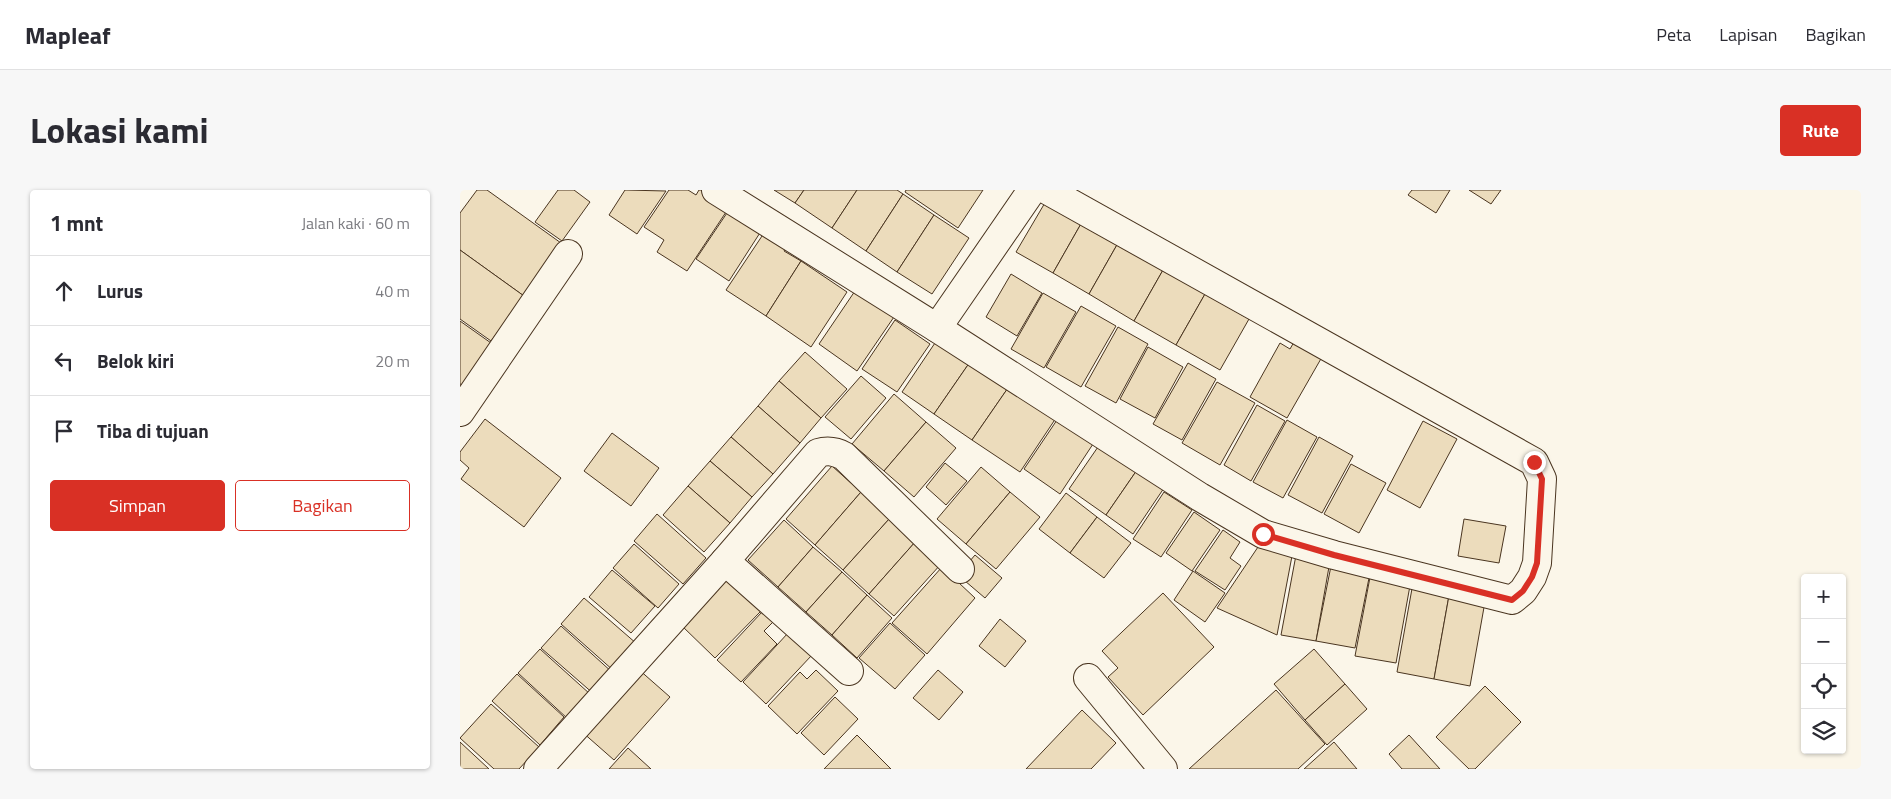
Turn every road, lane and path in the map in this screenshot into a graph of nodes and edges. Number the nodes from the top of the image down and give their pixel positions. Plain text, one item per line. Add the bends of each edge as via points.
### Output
1 (716, 190) edge
2 (1032, 190) edge
3 (1047, 190) edge
4 (568, 254) dead end
5 (937, 328) junction
6 (460, 412) edge
7 (726, 561) junction
8 (960, 569) dead end
9 (850, 671) dead end
10 (1088, 678) dead end
11 (538, 769) edge
12 (1163, 769) edge

1 - 5 street
2 - 5 street
3 - 5 street via 1534,462 1542,479 1537,563 1523,591 1512,600 1263,534
4 - 6 street
7 - 8 street via 818,453 825,451 844,456
7 - 9 street
7 - 11 street
10 - 12 street

